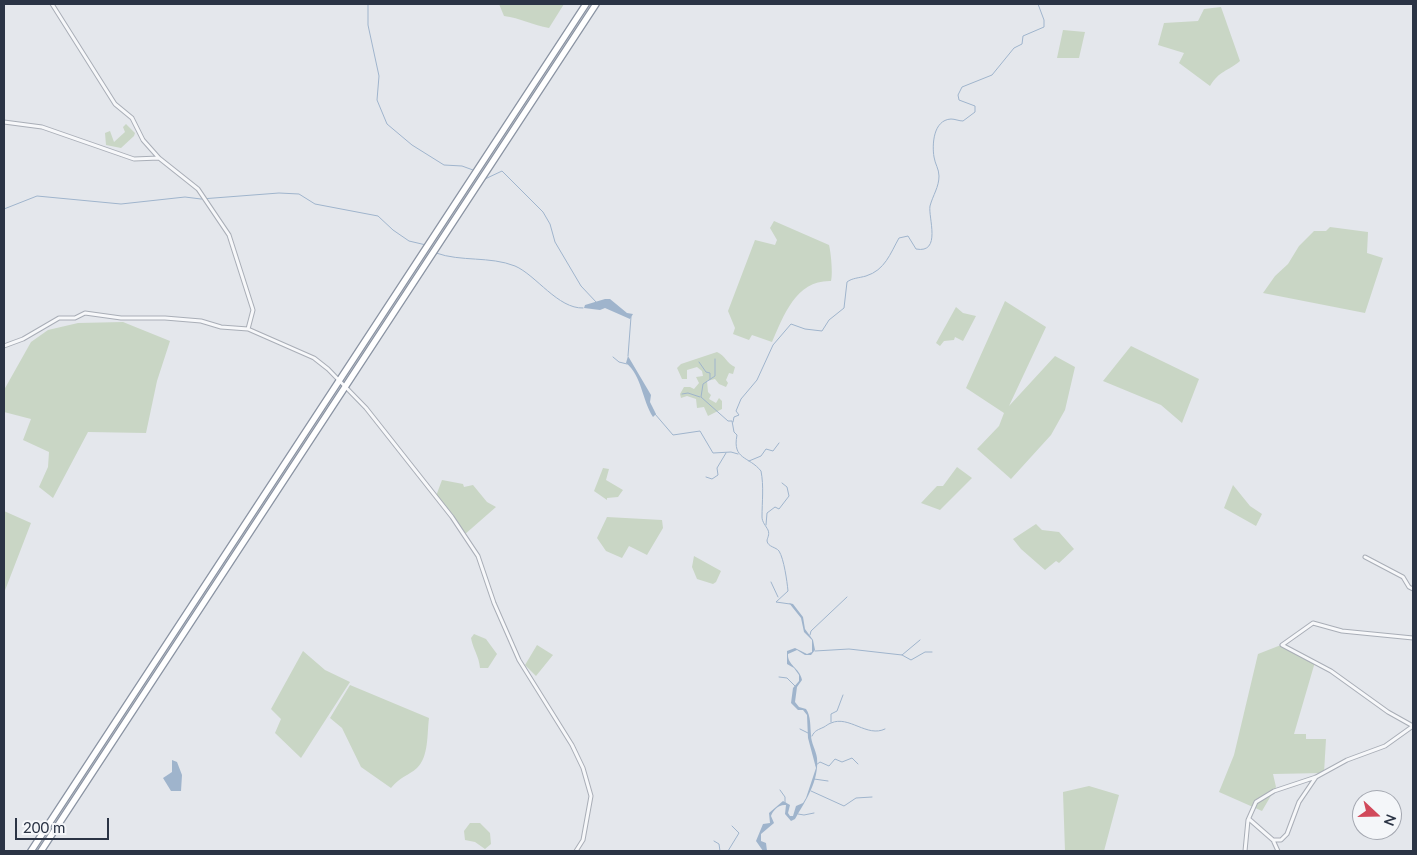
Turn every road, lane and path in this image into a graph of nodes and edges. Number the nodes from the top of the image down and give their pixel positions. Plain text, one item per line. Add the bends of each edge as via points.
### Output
1 (52, 4) edge
2 (586, 4) edge
3 (596, 4) edge
4 (4, 122) edge
5 (159, 158) junction
6 (248, 329) junction
7 (4, 346) edge
8 (339, 380) junction
9 (1365, 557) dead end
10 (1413, 589) edge
11 (1413, 638) edge
12 (1413, 726) edge
13 (1316, 777) junction
14 (1249, 820) junction
15 (1273, 840) junction
16 (31, 851) edge
17 (41, 851) edge
18 (576, 851) edge
19 (1245, 851) edge
20 (1278, 851) edge

1 - 5 street via 115,104 132,118 143,140
2 - 8 highway
3 - 17 highway
4 - 5 street via 42,128 134,159
5 - 6 street via 198,189 229,235 253,310
6 - 7 street via 221,327 201,321 85,314 75,318 55,318 23,339
6 - 8 street via 314,358
8 - 16 highway
8 - 18 street via 366,408 436,496 478,556 519,660 584,768 591,796 583,840
9 - 10 street via 1403,577
11 - 12 street via 1359,634 1314,623 1282,645 1323,666
12 - 13 street via 1385,746 1347,760
13 - 14 street via 1274,791 1256,802
13 - 15 street via 1299,802 1288,834 1281,840
14 - 15 street
14 - 19 street
15 - 20 street

